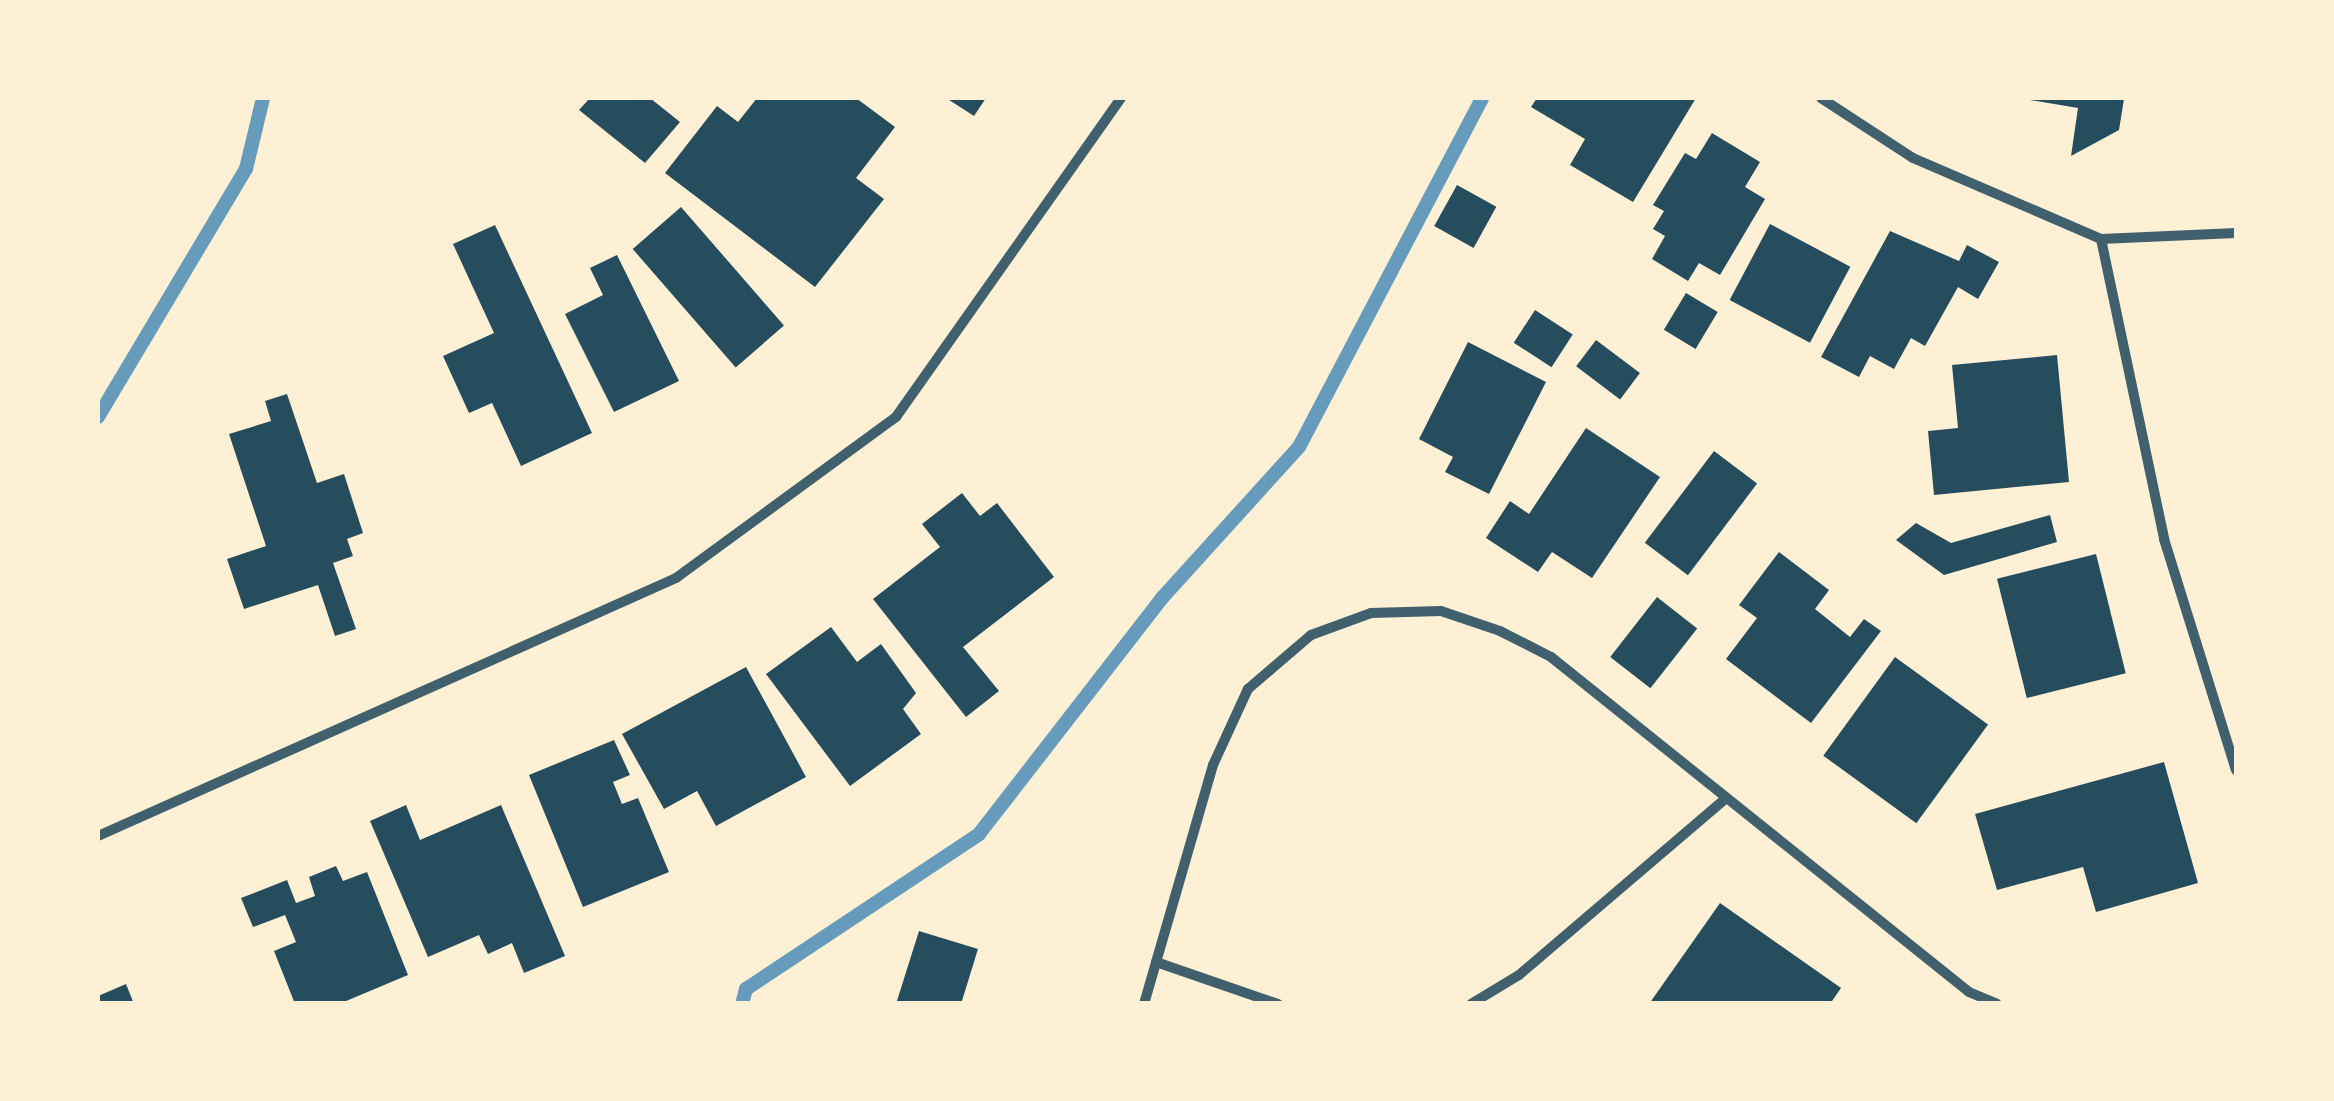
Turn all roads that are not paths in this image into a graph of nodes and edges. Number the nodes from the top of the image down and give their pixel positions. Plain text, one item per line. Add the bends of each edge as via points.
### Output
1 (1121, 98) edge
2 (1821, 98) edge
3 (2236, 233) edge
4 (2101, 239) junction
5 (2236, 770) edge
6 (1726, 798) junction
7 (98, 836) edge
8 (1156, 962) junction
9 (1144, 1004) edge
10 (1278, 1004) edge
11 (1471, 1004) edge
12 (1998, 1004) edge

1 - 7 street via 896,417 676,578
2 - 4 street via 1913,158
3 - 4 street
4 - 5 street via 2164,539
6 - 8 street via 1550,658 1500,630 1440,612 1371,613 1311,635 1248,689 1213,765
6 - 11 street via 1520,974
6 - 12 street via 1969,992
8 - 9 street
8 - 10 street

